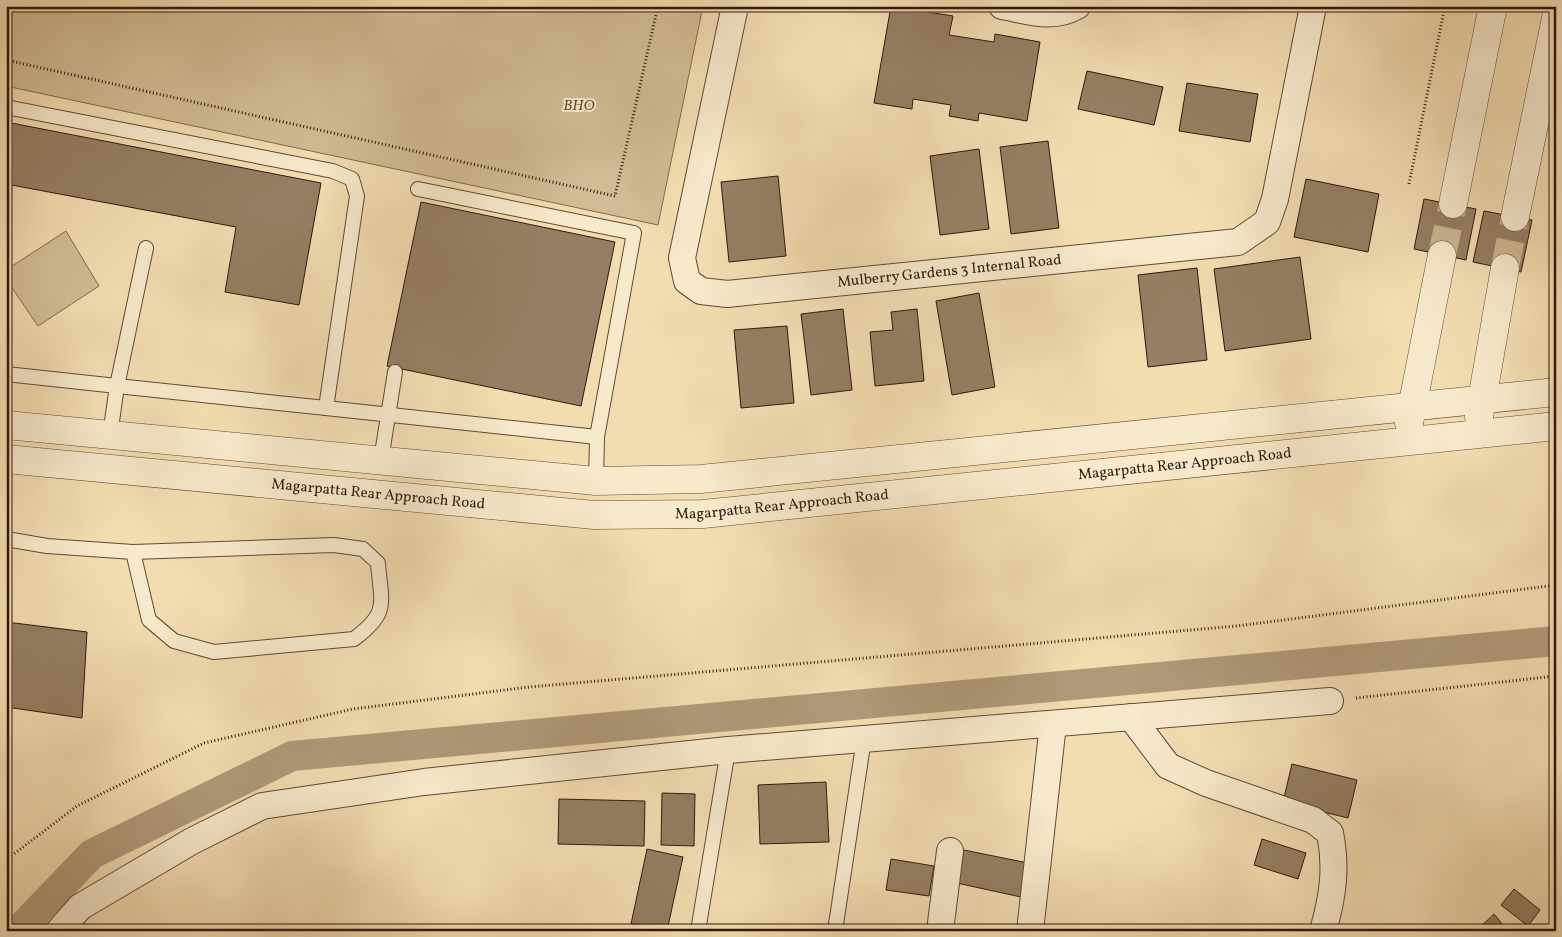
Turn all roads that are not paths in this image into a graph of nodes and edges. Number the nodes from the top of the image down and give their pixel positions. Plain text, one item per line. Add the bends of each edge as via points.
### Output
1 (735, 6) edge
2 (1002, 6) edge
3 (1078, 6) edge
4 (1313, 6) edge
5 (1493, 6) edge
6 (1556, 18) edge
7 (6, 107) edge
8 (418, 189) dead end
9 (1453, 204) tunnel mouth
10 (1515, 217) tunnel mouth
11 (146, 248) dead end
12 (1442, 255) tunnel mouth
13 (1505, 268) tunnel mouth
14 (395, 372) dead end
15 (6, 374) edge
16 (117, 386) junction
17 (1556, 392) edge
18 (1482, 399) junction
19 (1411, 407) junction
20 (326, 408) junction
21 (388, 415) junction
22 (6, 426) edge
23 (1556, 426) edge
24 (110, 435) junction
25 (1476, 435) junction
26 (597, 437) junction
27 (1407, 442) junction
28 (6, 459) edge
29 (381, 460) junction
30 (596, 481) junction
31 (6, 539) edge
32 (133, 552) junction
33 (1330, 701) road end
34 (1131, 717) junction
35 (1052, 724) junction
36 (864, 739) junction
37 (728, 750) junction
38 (950, 851) dead end
39 (59, 931) edge
40 (698, 931) edge
41 (835, 931) edge
42 (940, 931) edge
43 (1030, 931) edge
44 (1323, 931) edge

1 - 4 street, Mulberry Gardens 3 Internal Road via 682,258 687,281 701,291 727,294 1238,242 1267,222 1275,200
2 - 3 street via 1051,15 1066,13
5 - 9 street
6 - 10 street
7 - 20 lane via 333,171 352,179 357,196
8 - 26 lane via 634,233
11 - 16 lane
12 - 19 street
13 - 18 street
14 - 21 lane
15 - 16 lane
16 - 20 lane
16 - 24 lane
17 - 18 street, Magarpatta Rear Approach Road
18 - 19 street, Magarpatta Rear Approach Road
18 - 25 street
19 - 27 street
19 - 30 street, Magarpatta Rear Approach Road via 701,480
20 - 21 lane
21 - 26 lane
21 - 29 lane
22 - 24 street, Magarpatta Rear Approach Road
23 - 25 street, Magarpatta Rear Approach Road
24 - 29 street, Magarpatta Rear Approach Road
25 - 27 street, Magarpatta Rear Approach Road
26 - 30 lane
27 - 28 street, Magarpatta Rear Approach Road via 703,514 594,515
29 - 30 street, Magarpatta Rear Approach Road
31 - 32 lane via 47,546
32 - 32 lane via 334,545 363,549 378,563 381,610 372,625 354,639 214,652 174,642 149,620
33 - 34 street
34 - 35 street
34 - 44 street via 1168,766 1206,783 1313,820 1330,833 1335,857 1332,901
35 - 36 street
35 - 43 street
36 - 37 street
36 - 41 lane
37 - 39 street via 424,782 262,806 192,841 80,908
37 - 40 lane
38 - 42 street

